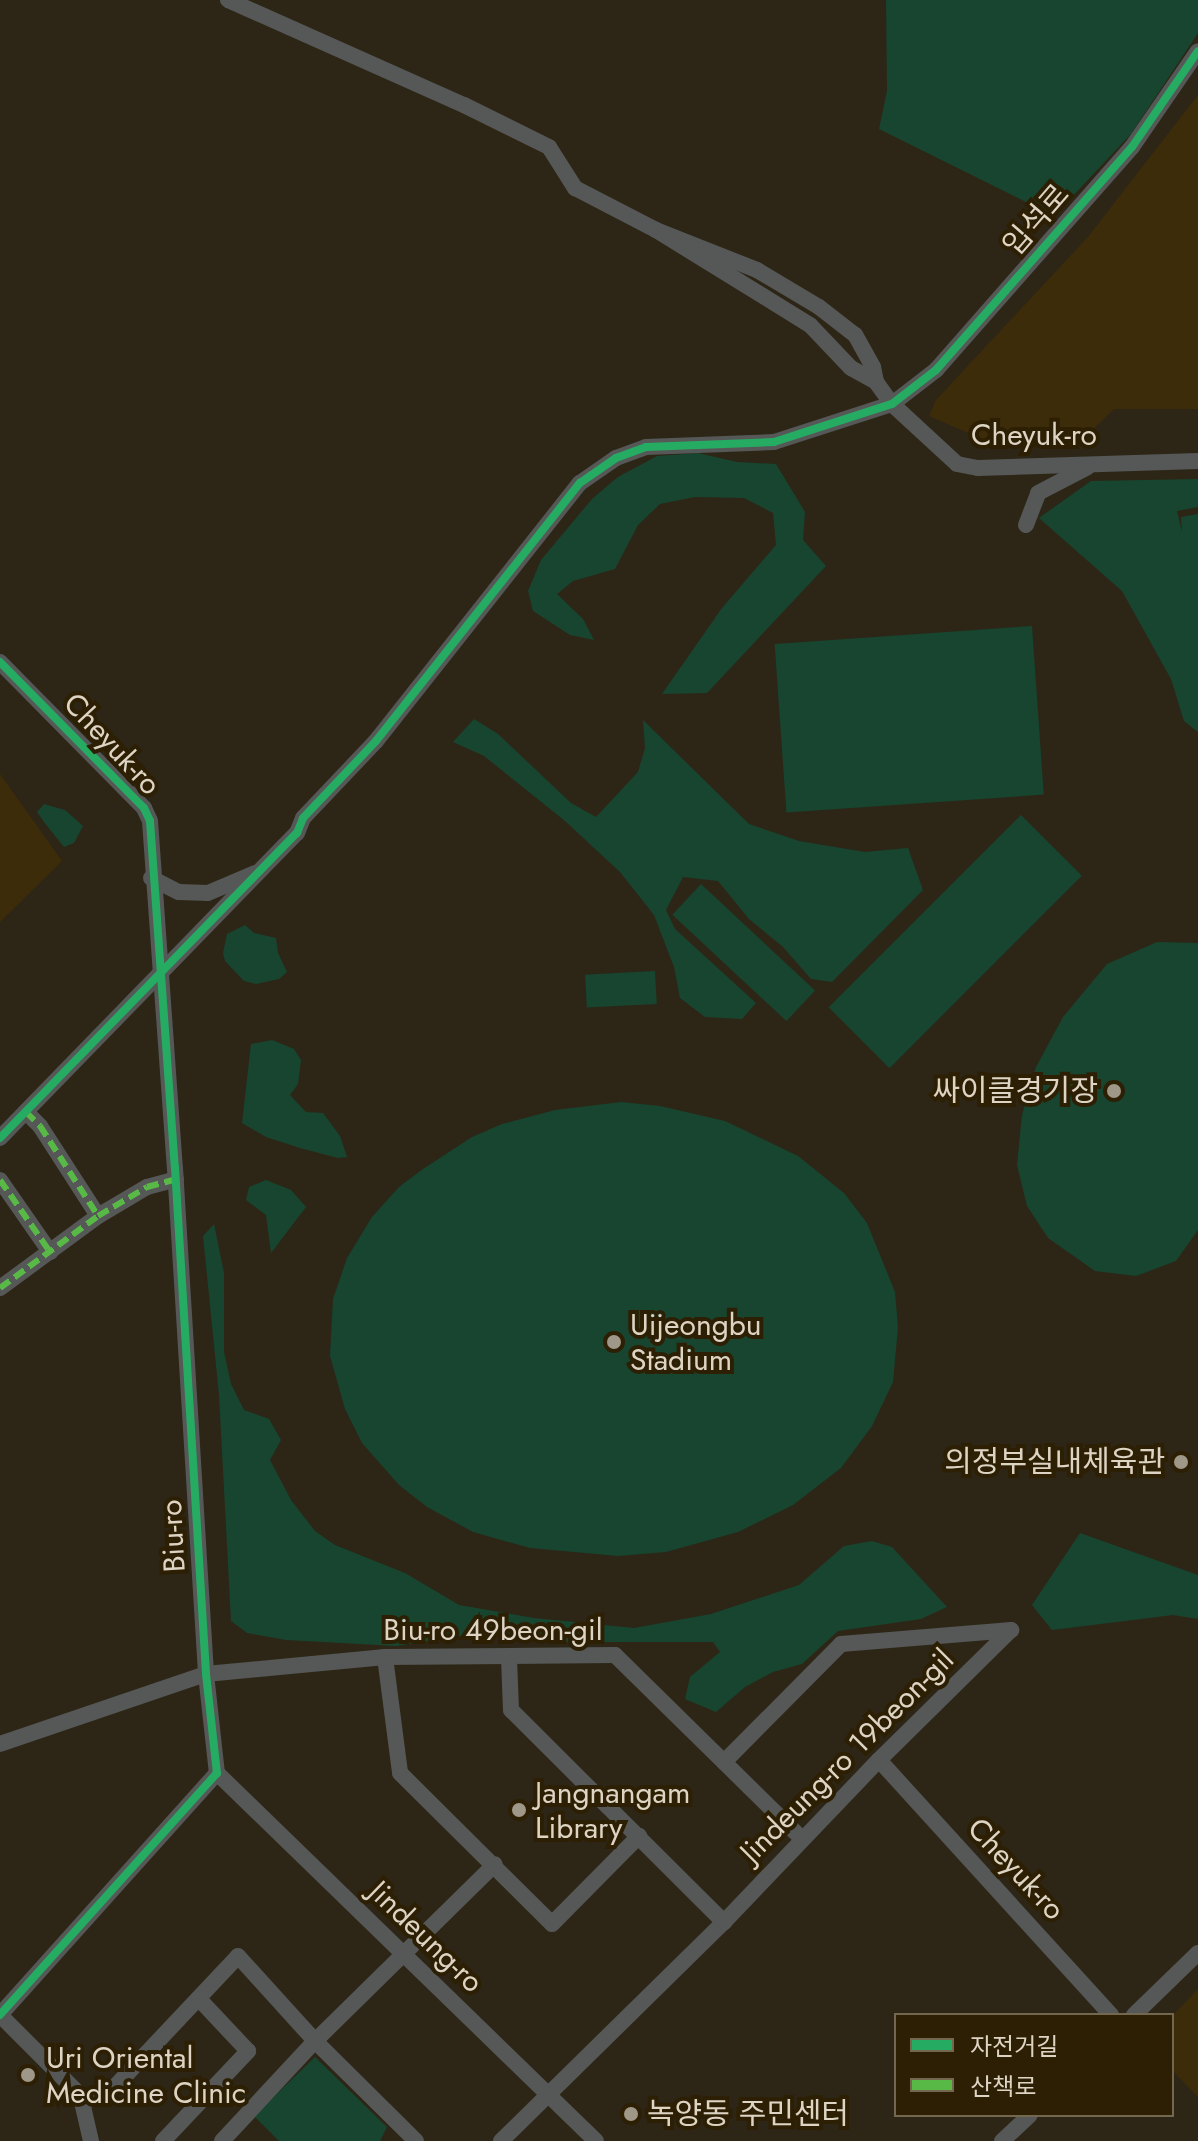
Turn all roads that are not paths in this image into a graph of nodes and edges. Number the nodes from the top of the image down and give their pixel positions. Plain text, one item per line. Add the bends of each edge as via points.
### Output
1 (228, 0) edge
2 (1198, 51) edge
3 (656, 230) junction
4 (876, 382) junction
5 (892, 404) junction
6 (1198, 461) edge
7 (1094, 464) junction
8 (1026, 525) dead end
9 (0, 662) edge
10 (264, 870) junction
11 (151, 878) junction
12 (160, 972) junction
13 (26, 1112) junction
14 (0, 1138) edge
15 (176, 1179) junction
16 (0, 1180) edge
17 (98, 1216) junction
18 (50, 1252) junction
19 (0, 1288) edge
20 (385, 1657) junction
21 (509, 1658) junction
22 (206, 1674) junction
23 (0, 1744) edge
24 (879, 1760) junction
25 (724, 1762) junction
26 (217, 1773) junction
27 (639, 1836) junction
28 (802, 1839) junction
29 (495, 1864) junction
30 (724, 1922) junction
31 (1198, 1953) edge
32 (405, 1956) junction
33 (199, 1999) junction
34 (1109, 2013) edge
35 (1136, 2013) edge
36 (0, 2015) edge
37 (315, 2041) junction
38 (550, 2094) junction
39 (82, 2102) junction
40 (1028, 2117) edge
41 (405, 2137) edge
42 (91, 2141) edge
43 (163, 2141) edge
44 (222, 2141) edge
45 (501, 2141) edge
46 (596, 2141) edge
47 (1002, 2141) edge

1 - 3 street via 549,147 575,188
2 - 5 street, 입석로 via 1132,147 936,370
3 - 4 street via 810,325 851,368
3 - 4 street via 757,270 819,307 855,335
4 - 5 street, Cheyuk-ro
5 - 7 street, Cheyuk-ro via 957,464
5 - 10 street, 입석로 via 774,442 646,447 616,458 580,483 376,741 303,818 297,833
6 - 7 street, Cheyuk-ro
7 - 8 street via 1038,493
9 - 11 street, Cheyuk-ro via 144,808 150,821
10 - 11 street via 208,893 179,892
10 - 12 street, 입석로
11 - 12 street, Cheyuk-ro
12 - 13 street, 입석로
12 - 15 street, Biu-ro
13 - 14 street, 입석로
13 - 17 street
15 - 17 street via 147,1187
15 - 22 street, Biu-ro
16 - 18 street
17 - 18 street
18 - 19 street
20 - 21 street, Biu-ro 49beon-gil
20 - 22 street, Biu-ro 49beon-gil
20 - 29 street via 400,1773
21 - 25 street, Biu-ro 49beon-gil via 615,1655
21 - 27 street via 511,1710
22 - 23 street, Biu-ro 49beon-gil
22 - 26 street, Biu-ro
24 - 25 street, Jindeung-ro 19beon-gil via 1011,1630 841,1644
24 - 28 street, Jindeung-ro 19beon-gil
24 - 34 street, Cheyuk-ro
25 - 28 street, Biu-ro 49beon-gil
26 - 32 street, Jindeung-ro
26 - 36 street
27 - 29 street via 552,1924
27 - 30 street
28 - 30 street, Jindeung-ro 19beon-gil
29 - 32 street
30 - 38 street, Jindeung-ro 19beon-gil
31 - 35 street
32 - 37 street
32 - 38 street, Jindeung-ro
33 - 37 street via 238,1956
33 - 39 street via 109,2093
33 - 43 street via 248,2051
36 - 39 street via 51,2063
37 - 41 street
37 - 44 street
38 - 45 street, Jindeung-ro 19beon-gil
38 - 46 street, Jindeung-ro
39 - 42 street
40 - 47 street

